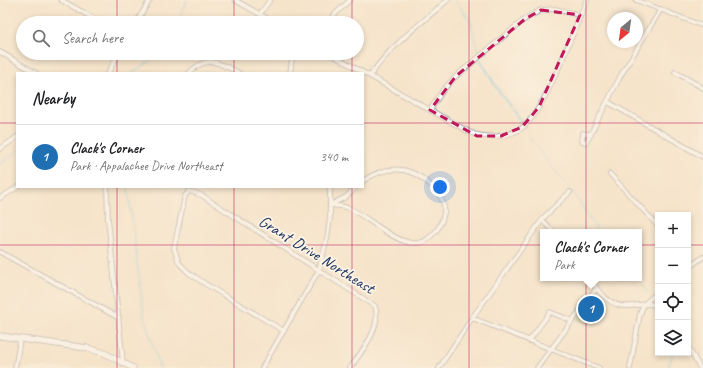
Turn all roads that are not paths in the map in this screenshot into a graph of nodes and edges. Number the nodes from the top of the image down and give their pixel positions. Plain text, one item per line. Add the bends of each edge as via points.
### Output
1 (61, 0) edge
2 (150, 0) edge
3 (235, 0) edge
4 (270, 0) edge
5 (350, 0) edge
6 (448, 0) edge
7 (587, 0) edge
8 (636, 0) edge
9 (661, 9) junction
10 (260, 14) junction
11 (580, 15) junction
12 (90, 16) edge
13 (140, 16) edge
14 (264, 16) edge
15 (334, 16) edge
16 (703, 26) edge
17 (0, 52) edge
18 (115, 60) edge
19 (291, 60) edge
20 (341, 60) edge
21 (34, 72) edge
22 (109, 72) edge
23 (190, 72) edge
24 (237, 72) edge
25 (290, 72) edge
26 (363, 72) edge
27 (675, 72) dead end
28 (364, 73) edge
29 (370, 76) junction
30 (703, 88) edge
31 (608, 102) junction
32 (430, 110) junction
33 (591, 134) dead end
34 (16, 138) edge
35 (0, 148) edge
36 (703, 157) edge
37 (610, 174) dead end
38 (364, 180) edge
39 (16, 188) edge
40 (108, 188) edge
41 (330, 188) edge
42 (355, 188) edge
43 (570, 192) dead end
44 (0, 198) edge
45 (330, 205) junction
46 (542, 220) junction
47 (655, 223) edge
48 (551, 229) edge
49 (0, 252) edge
50 (703, 257) edge
51 (693, 263) edge
52 (319, 270) junction
53 (591, 281) edge
54 (596, 289) junction
55 (655, 295) edge
56 (644, 304) junction
57 (655, 305) edge
58 (119, 318) junction
59 (472, 318) junction
60 (572, 321) junction
61 (284, 331) junction
62 (0, 336) edge
63 (20, 340) junction
64 (529, 341) junction
65 (551, 350) junction
66 (691, 352) edge
67 (122, 363) junction
68 (15, 368) edge
69 (133, 368) edge
70 (262, 368) edge
71 (350, 368) edge
72 (439, 368) edge
73 (537, 368) edge
74 (599, 368) edge
75 (630, 368) edge
76 (700, 368) edge

1 - 12 street
2 - 13 street
3 - 10 street
4 - 10 street
5 - 15 street
6 - 29 street via 403,38 381,60
7 - 11 street
8 - 9 street
9 - 16 street
9 - 31 street via 621,75
10 - 14 street
11 - 32 street via 555,9 541,10 525,19 456,76
11 - 32 street via 539,107 522,127 501,136 477,136
17 - 21 street
18 - 22 street
19 - 25 street
20 - 26 street
23 - 24 street via 201,63 212,61
27 - 30 street
28 - 29 street
29 - 32 street
31 - 33 street
31 - 36 street
34 - 35 street
37 - 47 street
38 - 45 street via 385,169 397,169 417,176 431,185 441,196 445,205 442,221 425,242 410,243 348,208
39 - 44 street
40 - 58 street via 108,219
41 - 45 street
42 - 45 street via 346,197
43 - 46 street
45 - 52 street via 327,239
46 - 48 street
46 - 59 street
49 - 58 street
50 - 51 street
52 - 61 street
52 - 61 street, Grant Drive Northeast via 193,192 189,191 186,196 174,248 181,264 207,285
52 - 71 street, Grant Drive Northeast via 375,306 377,312 370,340
53 - 54 street
54 - 56 street via 611,303 622,306
54 - 60 street
55 - 56 street
56 - 57 street
56 - 75 street
58 - 67 street
59 - 64 street
59 - 72 street
60 - 64 street via 550,312
60 - 65 street
61 - 70 street
62 - 63 street
63 - 67 street via 87,348
63 - 68 street
64 - 65 street
65 - 73 street
65 - 74 street
66 - 76 street
67 - 69 street

